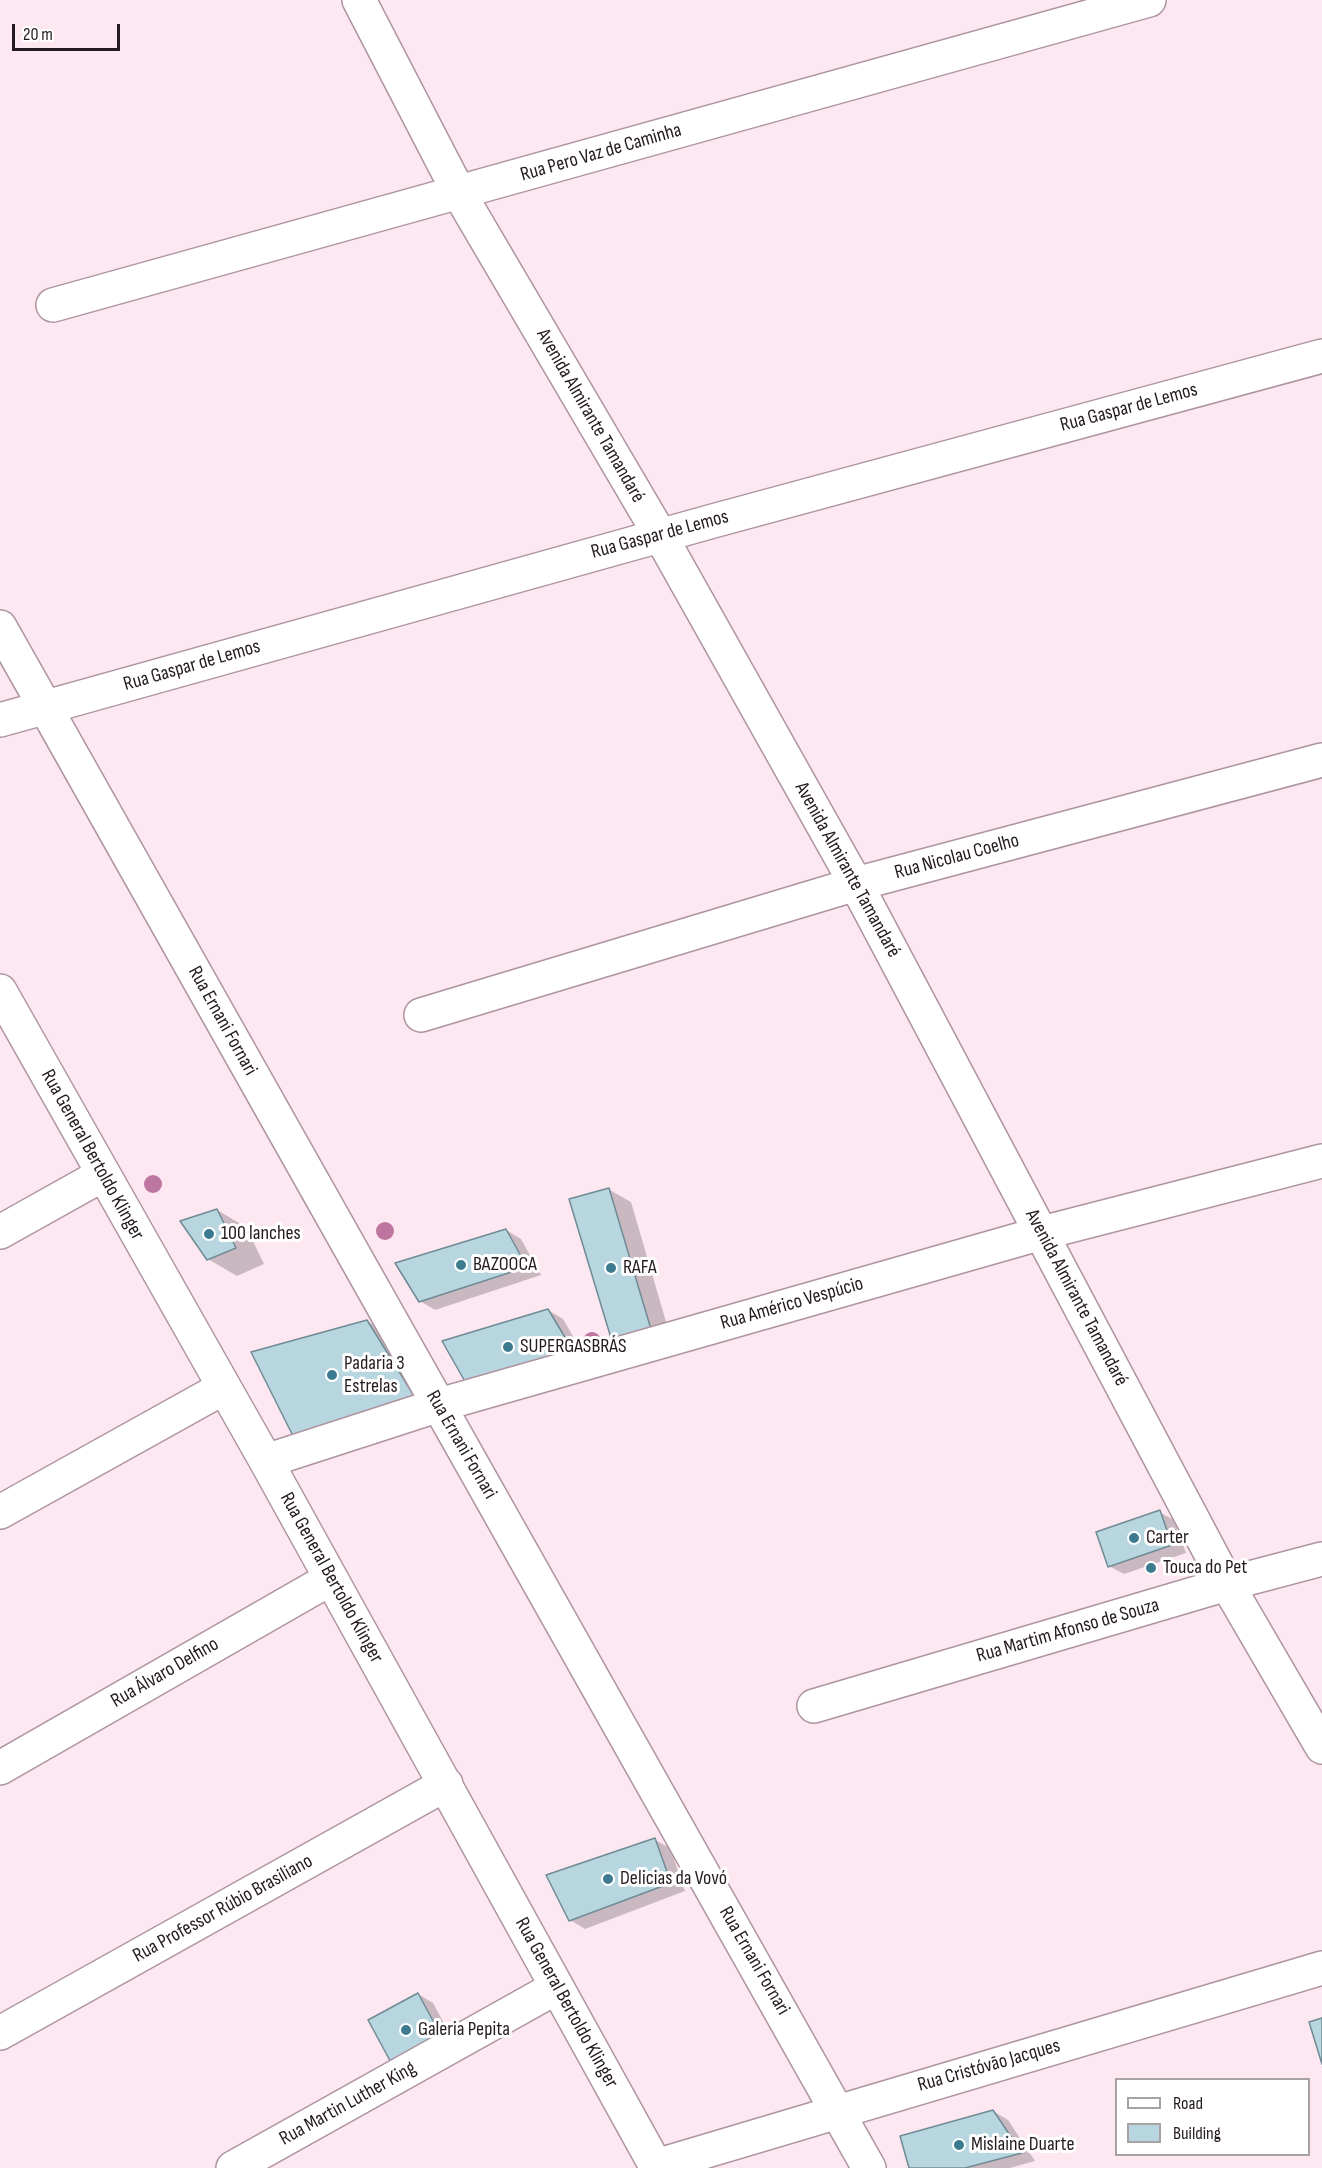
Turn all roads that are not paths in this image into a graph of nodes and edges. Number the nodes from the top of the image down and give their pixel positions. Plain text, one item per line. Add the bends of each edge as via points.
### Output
1 (359, 0) edge
2 (1149, 0) edge
3 (459, 193) junction
4 (53, 305) dead end
5 (1322, 356) edge
6 (660, 536) junction
7 (0, 627) edge
8 (44, 707) junction
9 (0, 720) edge
10 (1322, 760) edge
11 (856, 884) junction
12 (0, 991) edge
13 (422, 1015) dead end
14 (1322, 1161) edge
15 (102, 1174) junction
16 (0, 1232) edge
17 (1042, 1233) junction
18 (224, 1388) junction
19 (439, 1406) junction
20 (266, 1461) junction
21 (0, 1512) edge
22 (1322, 1559) edge
23 (330, 1579) junction
24 (1227, 1584) junction
25 (814, 1706) dead end
26 (1322, 1746) edge
27 (0, 1768) edge
28 (446, 1784) junction
29 (1322, 1968) edge
30 (557, 1987) junction
31 (0, 2033) edge
32 (838, 2110) junction
33 (657, 2167) edge
34 (234, 2168) edge
35 (869, 2168) edge

1 - 3 street, Avenida Almirante Tamandaré
2 - 3 street, Rua Pero Vaz de Caminha
3 - 4 street, Rua Pero Vaz de Caminha
3 - 6 street, Avenida Almirante Tamandaré
5 - 6 street, Rua Gaspar de Lemos
6 - 8 street, Rua Gaspar de Lemos
6 - 11 street, Avenida Almirante Tamandaré
7 - 8 street, Rua Ernani Fornari
8 - 9 street, Rua Gaspar de Lemos
8 - 19 street, Rua Ernani Fornari
10 - 11 street, Rua Nicolau Coelho
11 - 13 street, Rua Nicolau Coelho
11 - 17 street, Avenida Almirante Tamandaré
12 - 15 street, Rua General Bertoldo Klinger
14 - 17 street, Rua Américo Vespúcio
15 - 16 street
15 - 18 street, Rua General Bertoldo Klinger
17 - 19 street, Rua Américo Vespúcio
17 - 24 street, Avenida Almirante Tamandaré
18 - 20 street, Rua General Bertoldo Klinger
18 - 21 street
19 - 20 street, Rua Américo Vespúcio
19 - 32 street, Rua Ernani Fornari
20 - 23 street, Rua General Bertoldo Klinger
22 - 24 street, Rua Martim Afonso de Souza
23 - 27 street, Rua Álvaro Delfino
23 - 28 street, Rua General Bertoldo Klinger
24 - 25 street, Rua Martim Afonso de Souza
24 - 26 street, Avenida Almirante Tamandaré
28 - 30 street, Rua General Bertoldo Klinger
28 - 31 street, Rua Professor Rúbio Brasiliano
29 - 32 street, Rua Cristóvão Jacques
30 - 33 street, Rua General Bertoldo Klinger
30 - 34 street, Rua Martin Luther King
32 - 33 street, Rua Cristóvão Jacques
32 - 35 street, Rua Ernani Fornari

